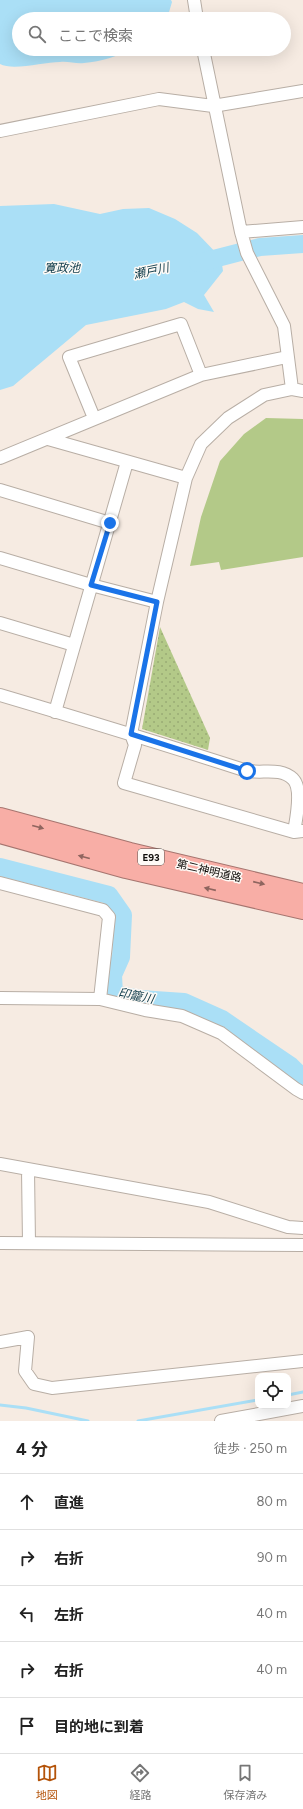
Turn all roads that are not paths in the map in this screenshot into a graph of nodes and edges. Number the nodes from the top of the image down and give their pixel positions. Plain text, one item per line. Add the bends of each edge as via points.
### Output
1 (194, 0) edge
2 (196, 12) edge
3 (204, 56) edge
4 (303, 92) edge
5 (213, 106) junction
6 (0, 131) edge
7 (303, 227) edge
8 (241, 232) junction
9 (287, 357) junction
10 (201, 375) junction
11 (298, 390) edge
12 (94, 418) junction
13 (48, 439) junction
14 (0, 458) edge
15 (128, 462) junction
16 (186, 478) junction
17 (0, 490) edge
18 (110, 523) junction
19 (0, 558) edge
20 (91, 585) junction
21 (157, 602) junction
22 (0, 623) edge
23 (74, 645) junction
24 (0, 695) edge
25 (55, 712) junction
26 (131, 734) junction
27 (0, 817) edge
28 (299, 831) edge
29 (0, 834) edge
30 (0, 883) edge
31 (303, 893) edge
32 (303, 910) edge
33 (0, 998) edge
34 (100, 999) junction
35 (303, 1093) edge
36 (0, 1164) edge
37 (28, 1170) junction
38 (303, 1228) edge
39 (0, 1243) edge
40 (29, 1243) junction
41 (303, 1245) edge
42 (0, 1342) edge
43 (303, 1361) edge
44 (303, 1406) edge
45 (221, 1421) edge

1 - 2 street
3 - 5 street
4 - 5 street
5 - 6 street via 159,99
5 - 8 street
7 - 8 street
8 - 9 street via 248,253 284,326
9 - 10 street
9 - 11 street
10 - 12 street
10 - 12 street via 181,324 69,357
11 - 16 street via 264,395 228,418 201,444
12 - 13 street
13 - 14 street
13 - 15 street
15 - 16 street
15 - 18 street
16 - 21 street
17 - 18 street
18 - 20 street
19 - 20 street
20 - 21 street
20 - 23 street
21 - 26 street
22 - 23 street
23 - 25 street
24 - 25 street
25 - 26 street
26 - 28 street via 247,771 283,772 294,780 299,790
26 - 28 street via 135,745 124,783
27 -> 31 highway, 第二神明道路 / E93 via 130,852
32 -> 29 highway, 第二神明道路 / E93 via 126,869
30 - 34 street via 103,910 109,917
33 - 34 street
34 - 35 street via 182,1016 221,1033
36 - 37 street
37 - 38 street via 209,1202 288,1227
37 - 40 street
39 - 40 street
40 - 41 street
42 - 43 street via 28,1337 25,1372 34,1384 52,1388
44 - 45 street

